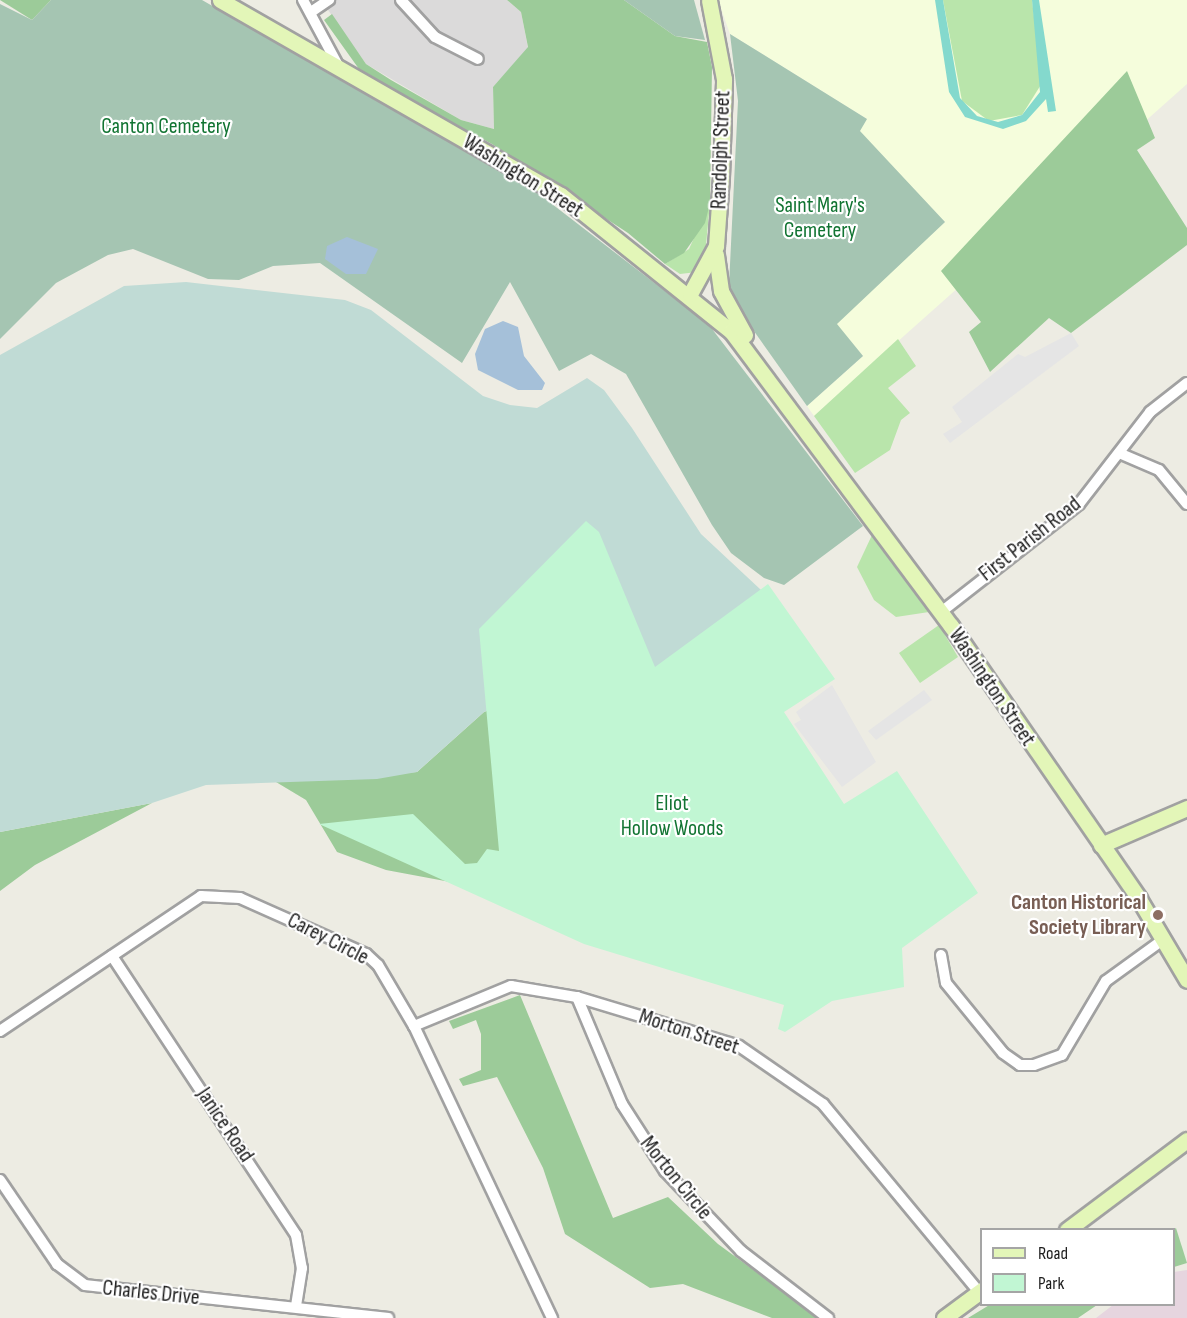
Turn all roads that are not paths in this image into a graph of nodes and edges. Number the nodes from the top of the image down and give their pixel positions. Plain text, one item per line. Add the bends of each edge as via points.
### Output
1 (220, 0) edge
2 (303, 0) edge
3 (329, 0) edge
4 (401, 0) edge
5 (709, 0) edge
6 (311, 12) junction
7 (478, 59) dead end
8 (340, 69) junction
9 (716, 246) junction
10 (716, 267) junction
11 (696, 299) junction
12 (1187, 383) edge
13 (786, 402) junction
14 (1119, 453) junction
15 (1187, 504) edge
16 (941, 612) junction
17 (1187, 808) edge
18 (1101, 845) junction
19 (1164, 939) junction
20 (941, 955) dead end
21 (112, 956) junction
22 (1187, 980) edge
23 (577, 997) junction
24 (414, 1026) junction
25 (0, 1031) edge
26 (1187, 1140) edge
27 (0, 1180) edge
28 (1070, 1228) edge
29 (980, 1291) edge
30 (296, 1306) junction
31 (388, 1318) edge
32 (552, 1318) edge
33 (828, 1318) edge
34 (944, 1318) edge

1 - 8 main road, Washington Street
2 - 6 street
3 - 6 street
4 - 7 street via 435,38
5 - 9 main road, Randolph Street via 724,97
6 - 8 street
8 - 11 main road, Washington Street via 561,195
9 - 10 main road, Washington Street
9 - 11 main road, Randolph Street
10 - 11 main road via 712,289
10 - 13 main road, Washington Street via 729,310
11 - 13 main road, Washington Street via 748,350
12 - 14 street, First Parish Road via 1150,412
13 - 16 main road, Washington Street
14 - 15 street via 1159,470
14 - 16 street, First Parish Road via 1079,504
16 - 18 main road, Washington Street
17 - 18 main road
18 - 19 main road, Washington Street
19 - 20 street via 1107,981 1062,1055 1034,1065 1020,1065 1003,1053 946,983
19 - 22 main road, Washington Street
21 - 24 street, Carey Circle via 201,896 240,898 366,954 378,965
21 - 25 street, Carey Circle
21 - 30 street, Janice Road via 296,1235 302,1268
23 - 24 street, Morton Street via 511,986
23 - 29 street, Morton Street via 720,1039 766,1061 847,1130
23 - 33 street, Morton Circle via 622,1104 665,1171 741,1251
24 - 32 street, Carey Circle
26 - 28 main road
27 - 30 street, Charles Drive via 57,1264 85,1285
29 - 34 main road
30 - 31 street, Charles Drive

